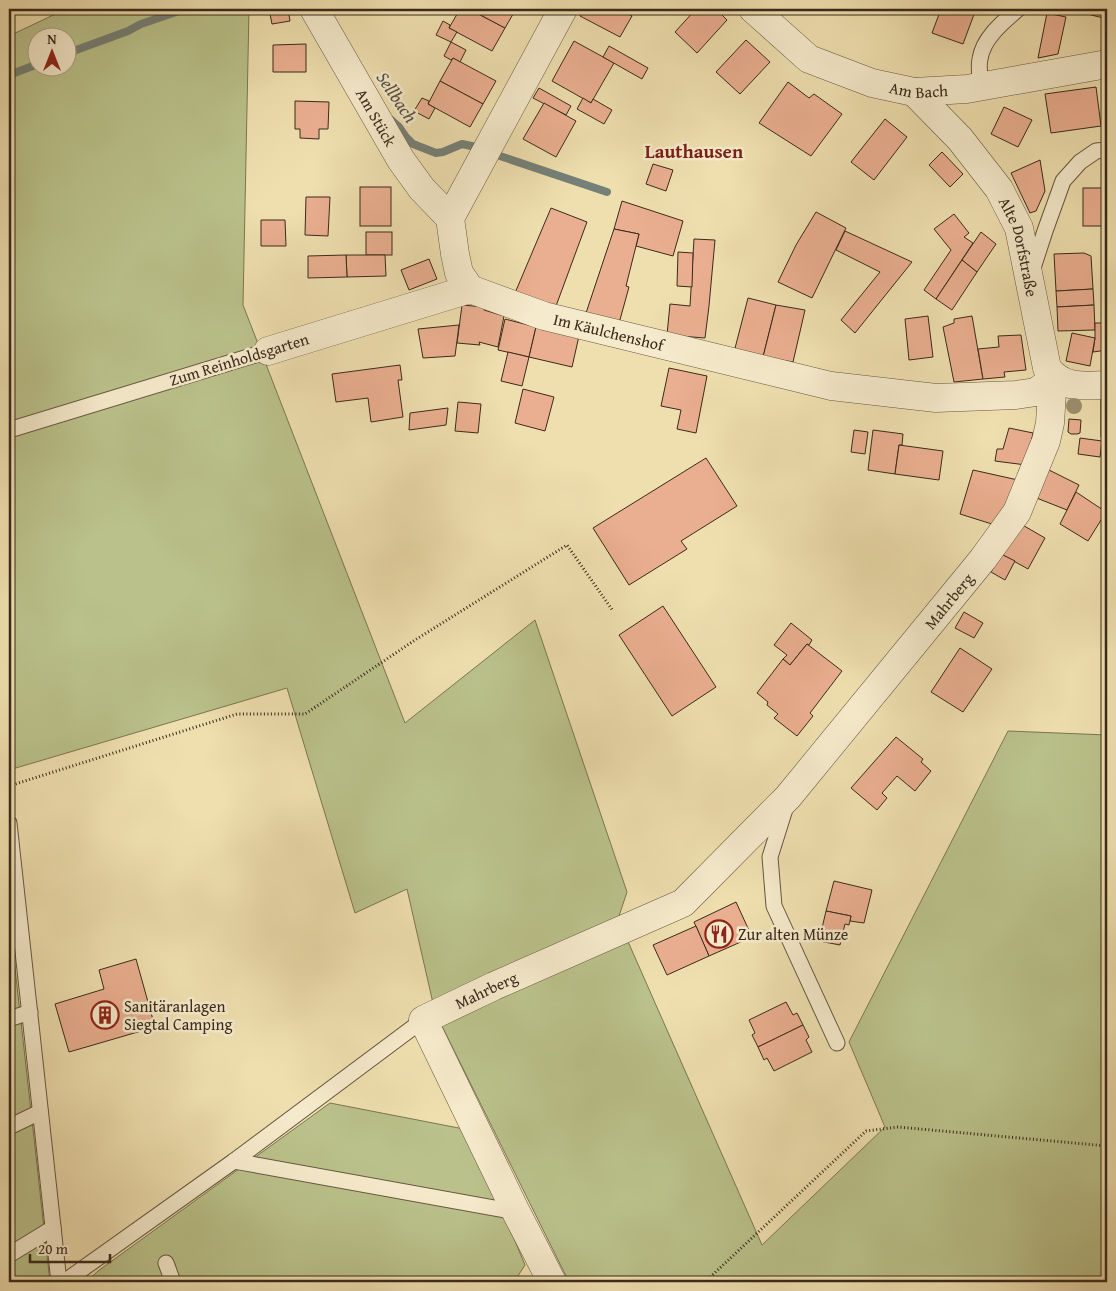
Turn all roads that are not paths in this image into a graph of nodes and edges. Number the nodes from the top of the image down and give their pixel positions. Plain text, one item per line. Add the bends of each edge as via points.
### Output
1 (314, 9) edge
2 (563, 9) edge
3 (753, 9) edge
4 (1018, 9) edge
5 (1107, 64) edge
6 (980, 86) junction
7 (914, 92) junction
8 (1107, 150) edge
9 (450, 218) junction
10 (1030, 279) junction
11 (470, 289) junction
12 (268, 351) joint
13 (1053, 377) junction
14 (1107, 385) edge
15 (9, 430) edge
16 (788, 797) junction
17 (9, 823) edge
18 (14, 915) edge
19 (30, 1012) junction
20 (9, 1019) edge
21 (423, 1020) junction
22 (837, 1043) dead end
23 (40, 1112) junction
24 (9, 1127) edge
25 (234, 1161) junction
26 (516, 1212) junction
27 (53, 1228) junction
28 (9, 1255) edge
29 (166, 1263) dead end
30 (59, 1282) edge
31 (64, 1282) edge
32 (174, 1282) edge
33 (552, 1282) edge

1 - 9 street, Am Stück via 401,160 422,189
2 - 9 street
3 - 7 street, Am Bach via 809,59 872,83
4 - 6 lane via 987,40 981,52
5 - 6 street, Am Bach
6 - 7 street, Am Bach
7 - 10 street, Alte Dorfstraße via 960,139 999,189 1019,228
8 - 10 lane via 1096,152 1080,162 1063,181
9 - 11 street via 460,273
10 - 13 street, Alte Dorfstraße via 1047,368
11 - 12 street, Zum Reinholdsgarten
11 - 13 street, Im Käulchenshof via 544,316 831,386 936,398 1016,395 1036,392
12 - 15 lane, Zum Reinholdsgarten
13 - 14 street via 1069,384
13 - 16 street, Mahrberg via 1046,440 1017,512 983,559
16 - 21 street, Mahrberg via 683,903
16 - 22 lane, Mahrberg via 770,858 774,906
17 - 18 lane
18 - 19 lane
19 - 20 lane
19 - 23 lane
21 - 25 lane
21 - 26 street
23 - 24 lane
23 - 27 lane
25 - 26 lane
25 - 31 lane
26 - 33 street
27 - 28 lane
27 - 30 lane
29 - 32 lane

